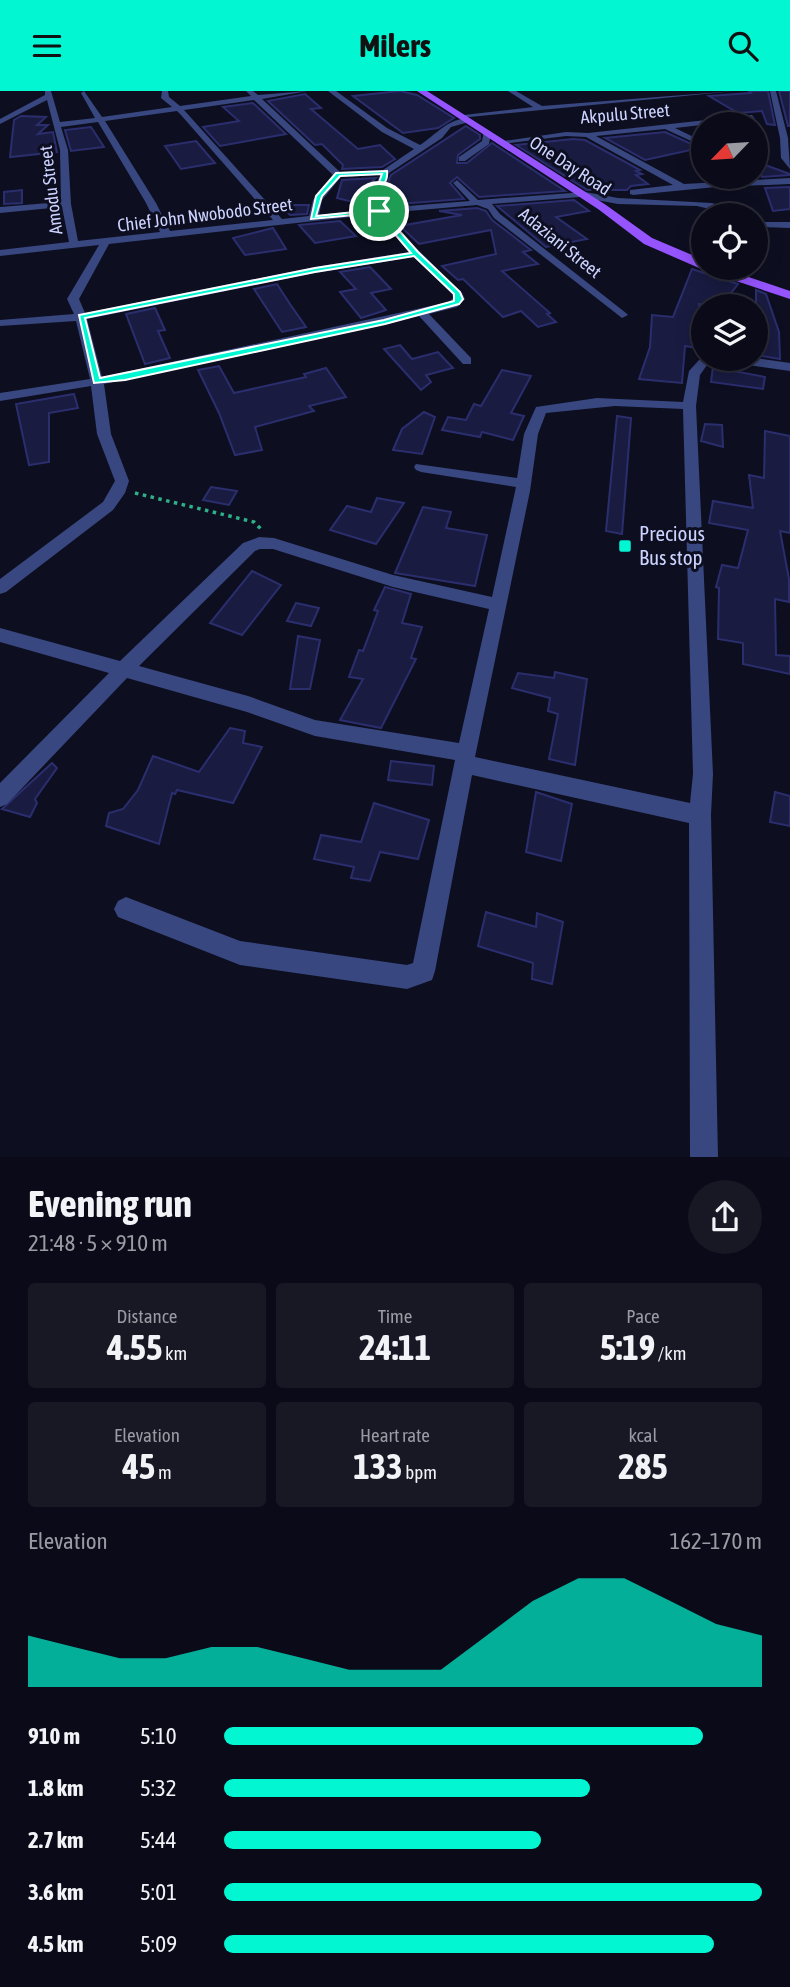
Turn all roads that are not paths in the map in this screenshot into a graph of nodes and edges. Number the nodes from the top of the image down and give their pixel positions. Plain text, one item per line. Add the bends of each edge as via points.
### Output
1 (165, 91) edge
2 (305, 91) edge
3 (331, 91) edge
4 (421, 91) edge
5 (511, 91) edge
6 (733, 91) edge
7 (773, 91) edge
8 (592, 92) edge
9 (48, 93) edge
10 (84, 93) edge
11 (252, 94) edge
12 (674, 94) edge
13 (612, 102) junction
14 (690, 107) dead end
15 (542, 109) junction
16 (180, 110) junction
17 (463, 118) junction
18 (100, 119) junction
19 (0, 122) edge
20 (691, 123) edge
21 (57, 125) junction
22 (665, 125) junction
23 (487, 133) junction
24 (588, 135) junction
25 (691, 138) edge
26 (501, 142) junction
27 (419, 148) junction
28 (462, 159) dead end
29 (790, 166) edge
30 (385, 172) junction
31 (338, 175) junction
32 (790, 181) edge
33 (457, 183) dead end
34 (684, 188) junction
35 (580, 194) junction
36 (594, 194) junction
37 (475, 202) junction
38 (691, 203) edge
39 (65, 204) junction
40 (0, 210) edge
41 (379, 211) junction
42 (314, 219) junction
43 (279, 221) junction
44 (768, 225) edge
45 (790, 225) edge
46 (166, 234) junction
47 (105, 243) junction
48 (74, 245) junction
49 (0, 253) edge
50 (416, 254) junction
51 (691, 259) edge
52 (746, 280) edge
53 (790, 295) edge
54 (422, 313) junction
55 (622, 315) dead end
56 (81, 317) junction
57 (0, 323) edge
58 (467, 361) dead end
59 (790, 367) edge
60 (97, 381) junction
61 (0, 397) edge
62 (689, 405) junction
63 (421, 467) dead end
64 (524, 484) junction
65 (0, 588) edge
66 (498, 605) junction
67 (0, 635) edge
68 (122, 670) junction
69 (466, 759) junction
70 (0, 797) edge
71 (700, 815) junction
72 (126, 909) dead end
73 (704, 1157) edge

1 - 16 street via 170,105
2 - 11 street
3 - 27 street via 387,133
4 - 17 main road, One Day Road
5 - 15 street
6 - 12 street
7 - 29 street
8 - 13 street
9 - 19 street
9 - 21 street, Amodu Street
10 - 18 street
11 - 16 street
11 - 31 street
12 - 13 street
12 - 14 street
13 - 15 street
15 - 17 street
16 - 18 street
16 - 43 street
17 - 23 main road, One Day Road
17 - 27 street
18 - 21 street
18 - 46 street
20 - 22 street, Akpulu Street
21 - 39 street, Amodu Street via 64,150
22 - 24 street, Akpulu Street
22 - 25 street
23 - 26 main road, One Day Road
23 - 28 street via 486,142
24 - 26 street, Akpulu Street
24 - 34 street
26 - 35 main road, One Day Road
27 - 30 street
30 - 31 street
30 - 41 street via 384,181 368,196
31 - 42 street via 319,196
32 - 34 street
33 - 37 street, Adaziani Street
34 - 36 street
35 - 36 street, Chief John Nwobodo Street
35 - 37 street, Chief John Nwobodo Street
35 - 51 main road, One Day Road via 648,241
36 - 38 street via 614,200
37 - 41 street, Chief John Nwobodo Street
37 - 55 street, Adaziani Street via 491,207
39 - 40 street
39 - 48 street, Amodu Street
41 - 42 street, Chief John Nwobodo Street
41 - 50 street
42 - 43 street, Chief John Nwobodo Street
43 - 46 street, Chief John Nwobodo Street
44 - 45 street
46 - 47 street, Chief John Nwobodo Street
47 - 48 street, Chief John Nwobodo Street
47 - 56 street via 73,299
48 - 49 street, Chief John Nwobodo Street
50 - 54 street via 459,299
50 - 56 street
52 - 53 main road
54 - 58 street
54 - 60 street
56 - 57 street
56 - 60 street
59 - 62 street via 704,361 696,368
60 - 61 street
60 - 65 street via 104,434 122,481 119,491 108,506
62 - 64 street via 623,400 576,402 541,410 531,434
62 - 71 street via 703,774
63 - 64 street
64 - 66 street
66 - 68 street via 393,581 264,543 248,548
66 - 69 street
67 - 68 street
68 - 69 street via 248,704 315,728
68 - 70 street
69 - 71 street
69 - 72 street via 423,971 407,977 240,953
71 - 73 street

